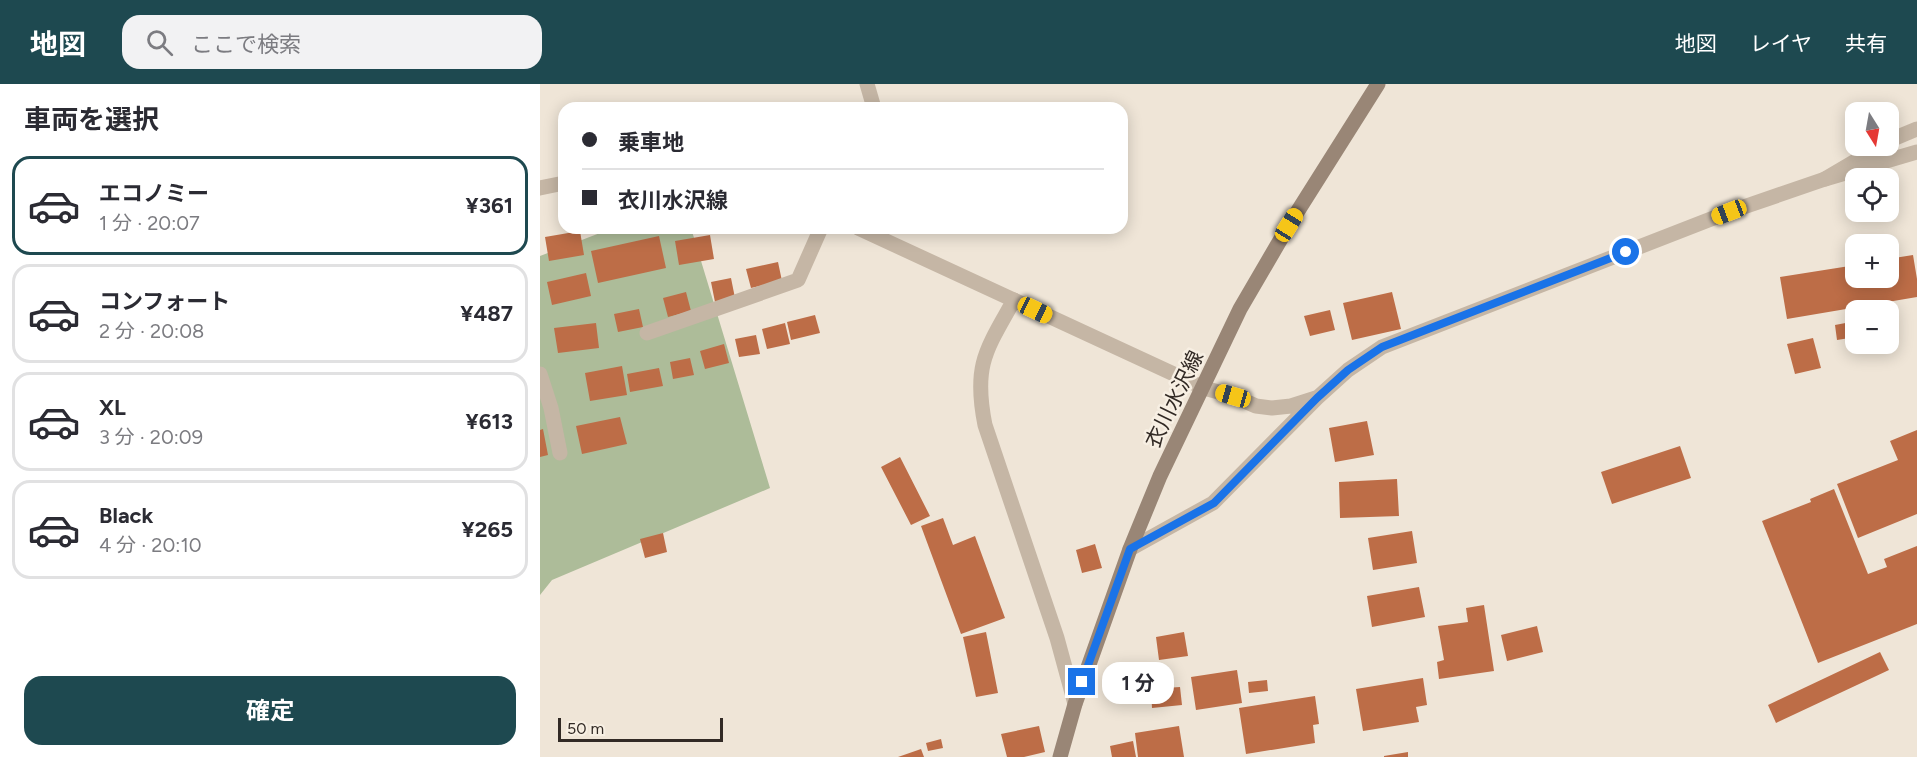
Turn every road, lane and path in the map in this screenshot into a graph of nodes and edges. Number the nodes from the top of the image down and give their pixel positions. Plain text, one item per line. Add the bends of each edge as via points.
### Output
1 (867, 84) edge
2 (1378, 84) edge
3 (872, 102) edge
4 (1917, 129) edge
5 (1899, 136) edge
6 (1917, 152) edge
7 (1864, 156) edge
8 (1825, 178) junction
9 (558, 184) edge
10 (540, 188) edge
11 (818, 234) edge
12 (873, 234) edge
13 (1014, 300) junction
14 (647, 333) dead end
15 (540, 374) edge
16 (1204, 388) junction
17 (1317, 398) junction
18 (560, 453) dead end
19 (1130, 549) junction
20 (1074, 704) junction
21 (1060, 757) edge

1 - 3 street
2 - 16 main road, 衣川水沢線 via 1240,309
4 - 5 street
6 - 8 street
7 - 8 street
8 - 17 street via 1382,347
9 - 10 street
11 - 14 street via 798,280
12 - 13 street
13 - 16 street
13 - 20 street via 985,351 981,368 982,410 1057,638
15 - 18 street via 552,408
16 - 17 street via 1272,408
16 - 19 main road, 衣川水沢線 via 1160,476
17 - 19 street via 1214,503
19 - 20 main road, 衣川水沢線
20 - 21 main road, 衣川水沢線

